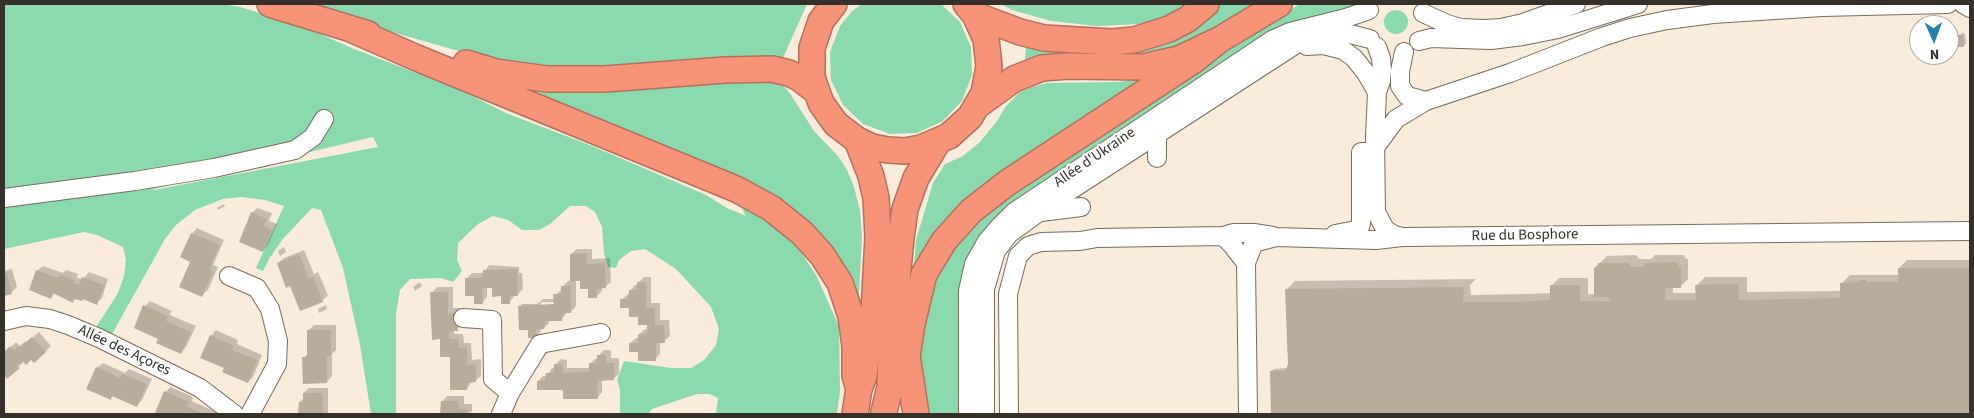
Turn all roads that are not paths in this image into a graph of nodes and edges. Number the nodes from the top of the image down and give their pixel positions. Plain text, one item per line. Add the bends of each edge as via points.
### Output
1 (270, 4) edge
2 (834, 4) edge
3 (1206, 4) edge
4 (1279, 4) edge
5 (1576, 4) edge
6 (1638, 4) edge
7 (1948, 4) edge
8 (1963, 4) edge
9 (1371, 7) edge
10 (1420, 8) edge
11 (1970, 8) edge
12 (970, 9) edge
13 (353, 30) junction
14 (1219, 40) junction
15 (1419, 41) junction
16 (1373, 43) junction
17 (1291, 48) junction
18 (1404, 52) junction
19 (816, 91) junction
20 (1377, 92) junction
21 (1426, 101) junction
22 (978, 105) junction
23 (324, 118) dead end
24 (1157, 134) junction
25 (857, 140) junction
26 (937, 143) junction
27 (1370, 151) junction
28 (1157, 158) dead end
29 (4, 198) edge
30 (1081, 206) dead end
31 (1038, 212) junction
32 (1970, 231) edge
33 (1223, 236) junction
34 (1276, 237) junction
35 (1402, 237) junction
36 (1325, 238) junction
37 (1246, 263) junction
38 (229, 276) dead end
39 (896, 290) junction
40 (463, 318) dead end
41 (4, 320) edge
42 (873, 331) junction
43 (601, 333) dead end
44 (907, 357) junction
45 (859, 389) junction
46 (510, 393) junction
47 (884, 413) edge
48 (234, 414) edge
49 (250, 414) edge
50 (501, 414) edge
51 (855, 414) edge
52 (916, 414) edge
53 (968, 414) edge
54 (986, 414) edge
55 (1009, 414) edge
56 (1248, 414) edge

1 - 13 highway
2 - 19 highway via 821,21 812,48
3 - 12 highway via 1169,29 1134,40 1112,42 1044,38 1020,32
4 - 14 highway
5 - 10 street via 1523,23 1485,29 1447,24
6 - 15 street via 1524,36
7 - 21 street via 1822,7 1667,20 1602,37
8 - 11 street
9 - 16 street, Allée d'Ukraine via 1365,24
9 - 53 street, Allée d'Ukraine via 1346,18 1290,32 1272,40 1014,212 999,227 986,241 974,264 968,291
10 - 15 street via 1425,28
12 - 22 highway via 986,39 989,66
13 - 19 highway via 463,62 547,80 772,69 789,73
13 - 45 highway via 736,189 771,208 802,233 822,255 840,284 851,316 855,376
14 - 22 highway via 1194,54 1162,64 1042,68 1014,79
14 - 44 highway via 1007,183 971,211 944,241 924,274
15 - 18 street
16 - 17 street, Allée d'Ukraine via 1346,33 1332,33 1312,36
16 - 18 street, Allée d'Ukraine via 1391,53
16 - 20 street via 1381,58 1382,70
17 - 20 street via 1323,45 1343,50 1354,58
17 - 24 street, Allée d'Ukraine
18 - 21 street via 1400,86 1407,96
19 - 25 highway via 836,124
20 - 27 street
21 - 27 street via 1396,120
22 - 26 highway via 961,127
23 - 29 street via 313,137 295,150 194,171
24 - 28 street
24 - 31 street, Allée d'Ukraine
25 - 26 highway via 872,147 905,151
25 - 42 highway via 876,198 878,237
26 - 39 highway via 916,178 906,209
27 - 35 street via 1376,212 1385,229
27 - 36 street via 1361,223 1356,230
30 - 31 street
31 - 54 street, Allée d'Ukraine via 1009,234 996,251 990,268 985,290
32 - 35 street, Rue du Bosphore
33 - 34 street via 1254,233
33 - 37 street
33 - 55 street via 1097,238 1028,246 1018,256 1008,289
34 - 36 street, Rue du Bosphore
34 - 37 street, Rue du Bosphore via 1257,242
35 - 36 street, Rue du Bosphore via 1376,240
37 - 56 street
38 - 49 street via 258,288 270,309 278,341 277,364
39 - 44 highway
39 - 47 highway via 892,308 890,387
40 - 46 street via 492,320 493,380
41 - 48 street, Allée des Açores via 26,316 68,325 200,388
42 - 45 highway
42 - 47 highway via 879,345 879,387
43 - 46 street via 540,344
44 - 52 highway
45 - 51 highway
46 - 50 street

